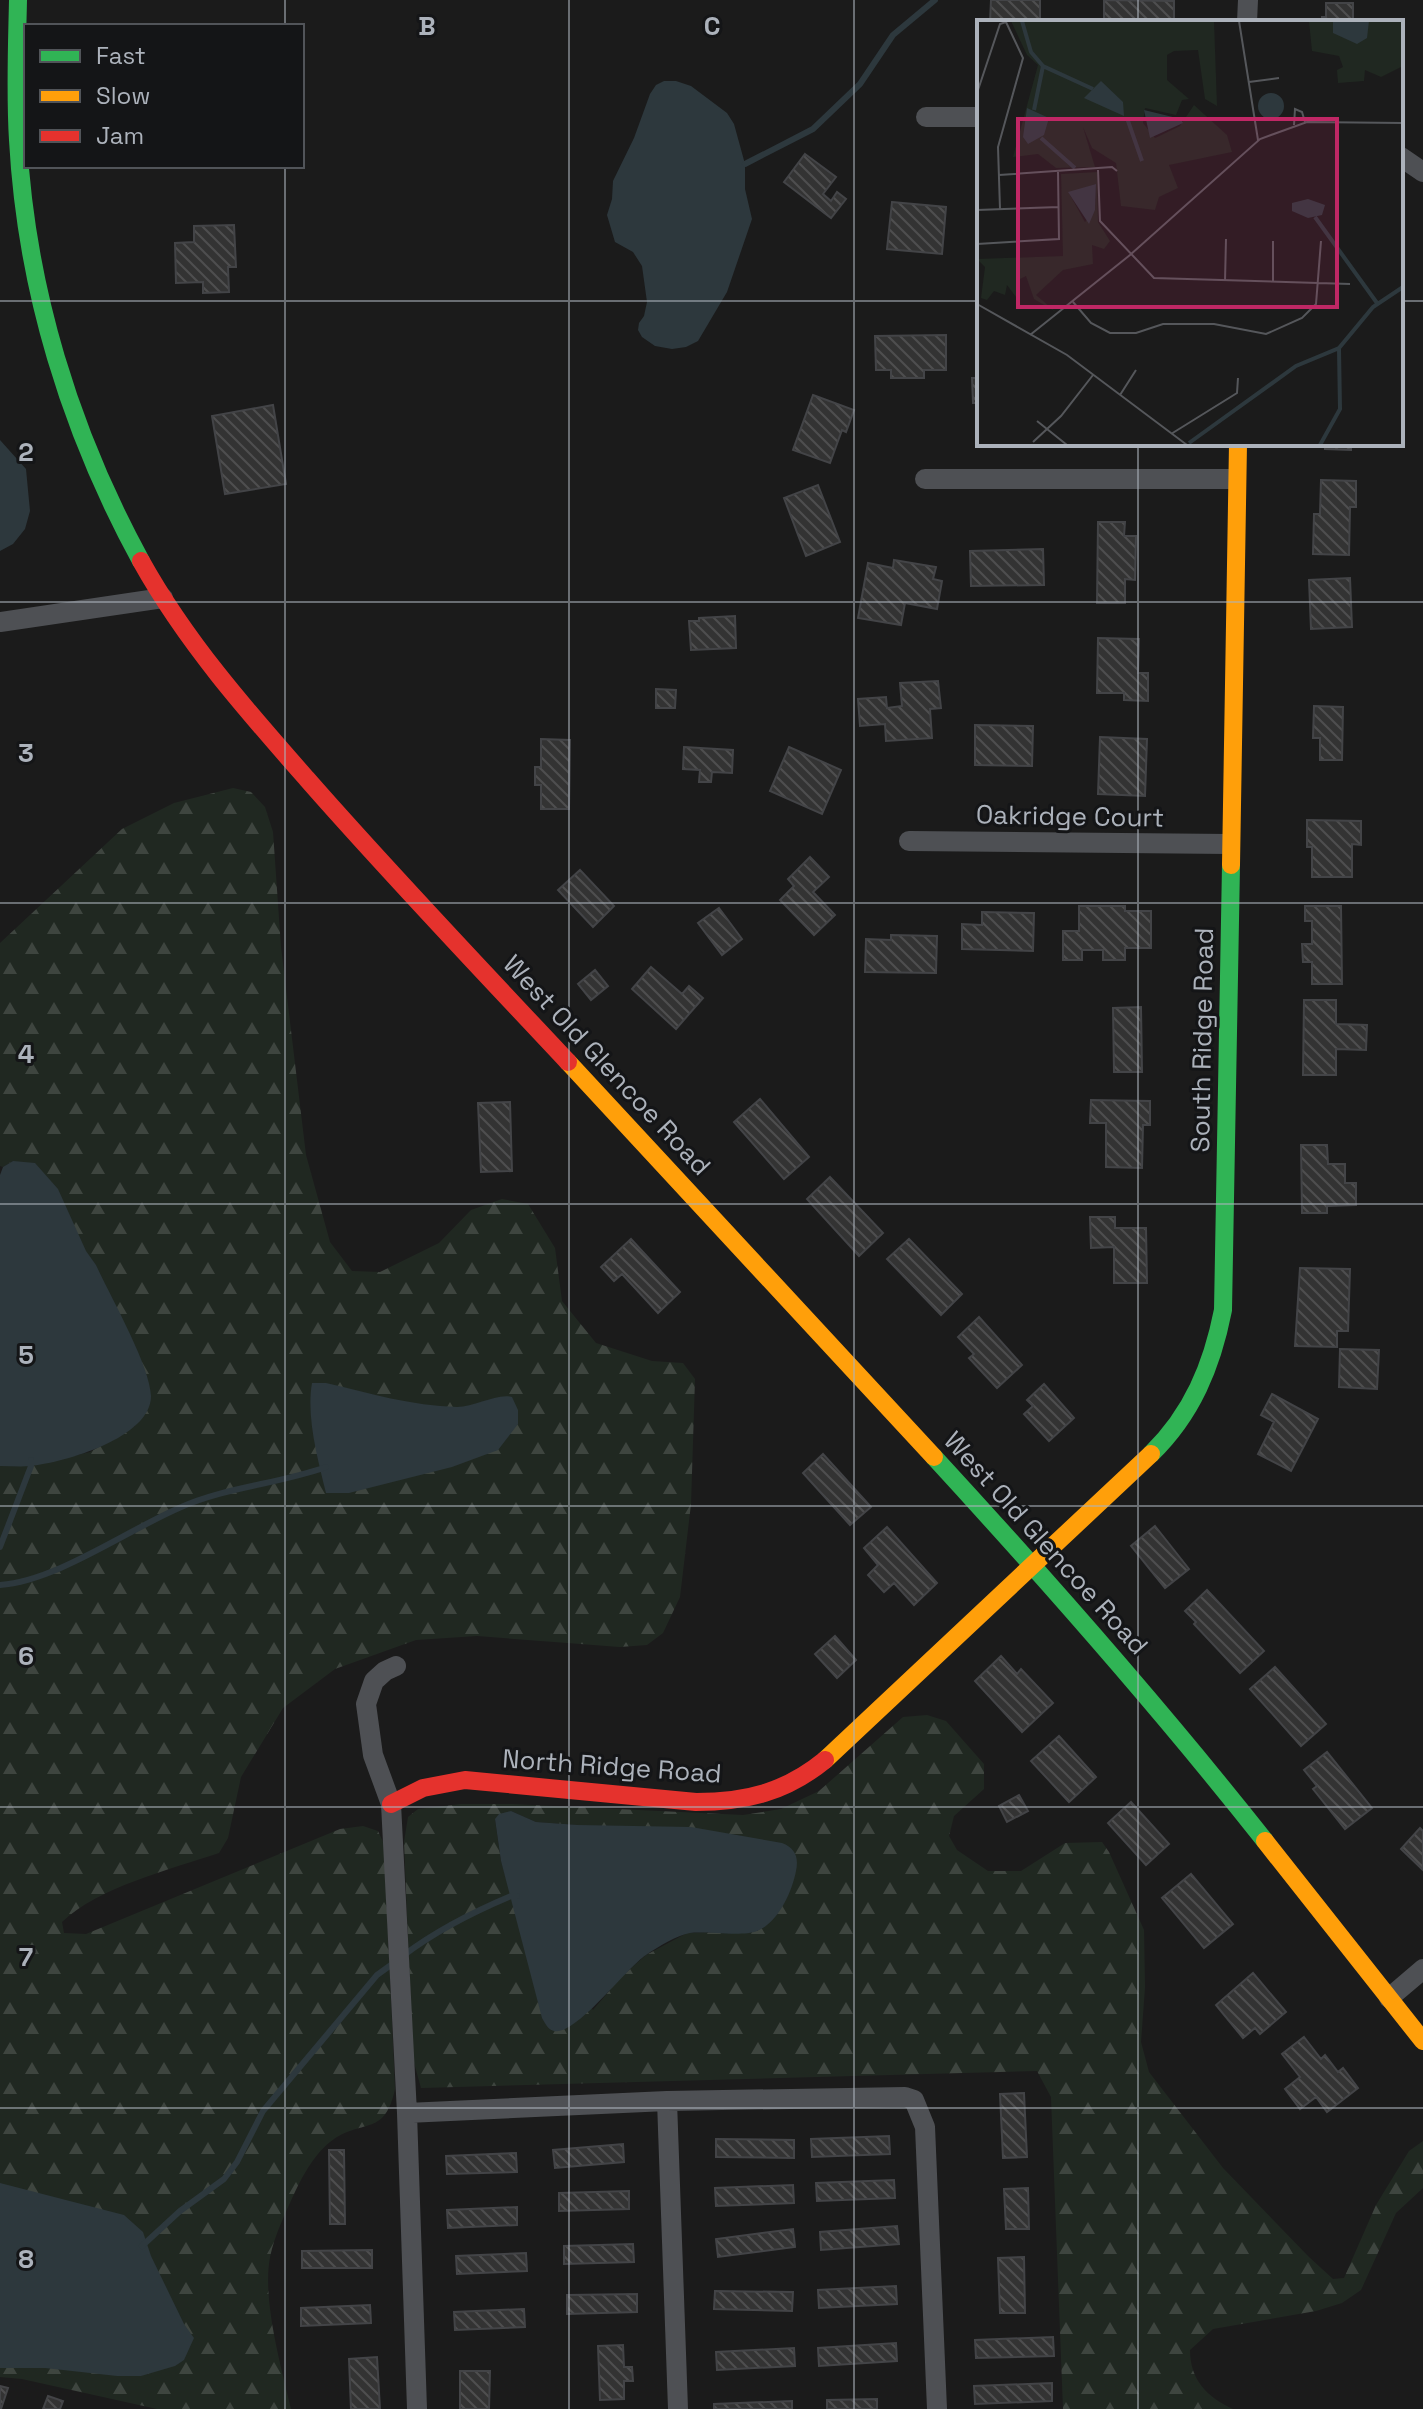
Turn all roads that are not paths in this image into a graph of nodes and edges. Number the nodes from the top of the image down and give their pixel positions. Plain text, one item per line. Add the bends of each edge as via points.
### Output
1 (18, 0) edge
2 (1248, 0) edge
3 (1247, 20) edge
4 (926, 117) dead end
5 (977, 117) edge
6 (1403, 158) edge
7 (1423, 172) edge
8 (1238, 446) edge
9 (925, 479) dead end
10 (1236, 479) junction
11 (163, 598) junction
12 (0, 622) edge
13 (909, 841) dead end
14 (1229, 844) junction
15 (1034, 1565) junction
16 (396, 1666) dead end
17 (391, 1804) junction
18 (1423, 1969) edge
19 (1389, 1998) junction
20 (1423, 2041) edge
21 (667, 2101) junction
22 (407, 2113) junction
23 (417, 2409) edge
24 (678, 2409) edge
25 (937, 2409) edge

1 - 11 street, West Old Glencoe Road via 17,151 25,228 49,342 78,430 112,507
2 - 3 street
4 - 5 street
6 - 7 street
8 - 10 street, South Ridge Road
9 - 10 street
10 - 14 street, South Ridge Road
11 - 12 street
11 - 15 street, West Old Glencoe Road via 242,705 344,820
13 - 14 street, Oakridge Court
14 - 15 street, South Ridge Road via 1223,1310 1216,1347 1204,1382 1175,1429
15 - 17 street, North Ridge Road via 834,1753 778,1789 730,1802 696,1802 465,1780 423,1788
15 - 19 street, West Old Glencoe Road via 1214,1777
16 - 17 street via 374,1681 366,1704 373,1755
17 - 22 street
18 - 19 street
19 - 20 street, West Old Glencoe Road
21 - 22 street
21 - 24 street
21 - 25 street via 914,2100 925,2127
22 - 23 street

